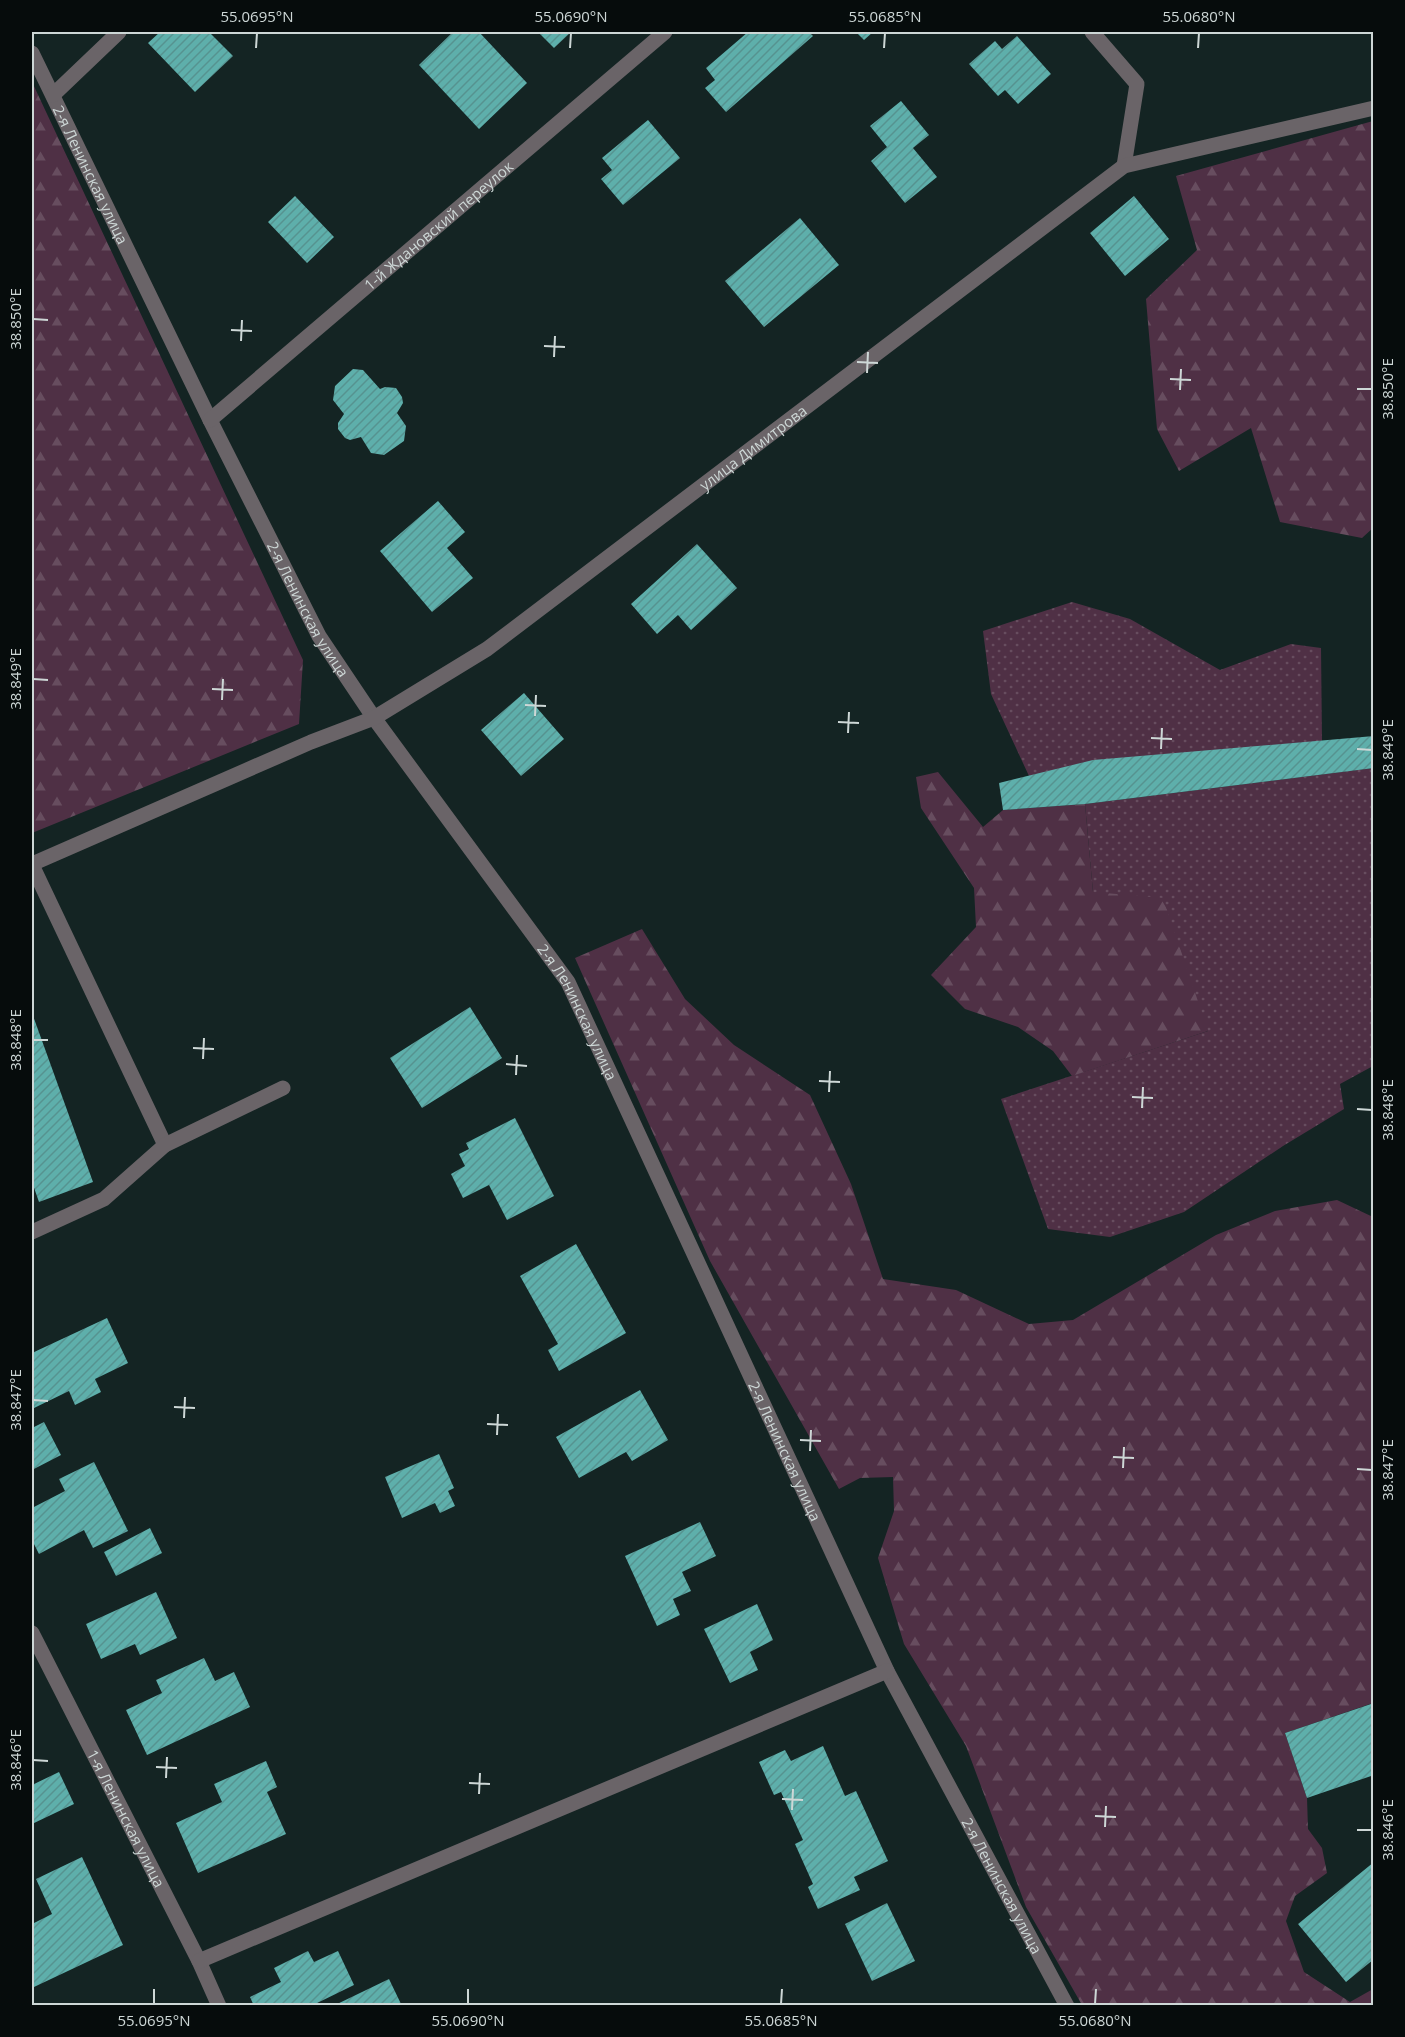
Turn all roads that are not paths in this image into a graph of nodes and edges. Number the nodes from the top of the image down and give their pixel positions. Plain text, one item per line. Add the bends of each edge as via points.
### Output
1 (119, 32) edge
2 (665, 32) edge
3 (1092, 32) edge
4 (32, 53) edge
5 (53, 95) junction
6 (1374, 108) edge
7 (1124, 166) junction
8 (210, 420) junction
9 (374, 718) junction
10 (32, 865) edge
11 (283, 1088) dead end
12 (165, 1144) junction
13 (32, 1233) edge
14 (32, 1633) edge
15 (887, 1671) junction
16 (199, 1961) junction
17 (219, 2006) edge
18 (1067, 2006) edge

1 - 5 street
2 - 8 street, 1-й Ждановский переулок
3 - 7 street via 1137,84
4 - 5 street, 2-я Ленинская улица
5 - 8 street, 2-я Ленинская улица
6 - 7 street
7 - 9 street, улица Димитрова via 487,649
8 - 9 street, 2-я Ленинская улица via 319,636
9 - 10 street, улица Димитрова
9 - 15 street, 2-я Ленинская улица via 568,982
10 - 12 street
11 - 12 street
12 - 13 street via 104,1199
14 - 16 street, 1-я Ленинская улица
15 - 16 street
15 - 18 street, 2-я Ленинская улица
16 - 17 street, 1-я Ленинская улица

